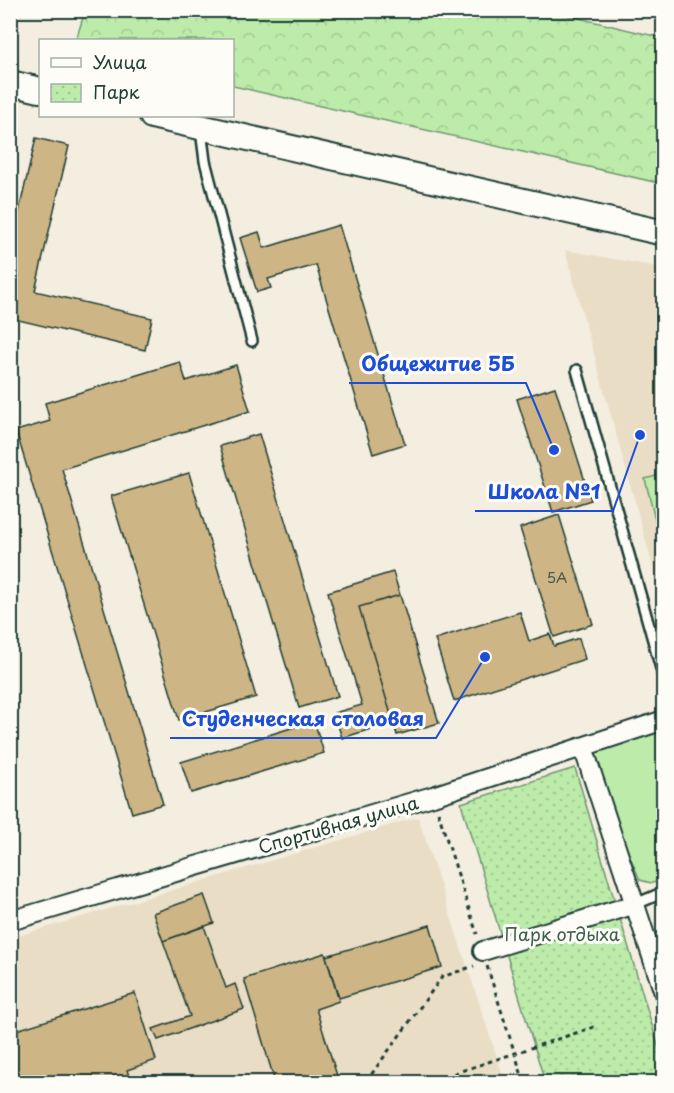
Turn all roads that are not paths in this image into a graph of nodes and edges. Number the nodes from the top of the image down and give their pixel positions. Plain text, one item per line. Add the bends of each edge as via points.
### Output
1 (10, 83) edge
2 (39, 90) edge
3 (156, 117) edge
4 (201, 127) junction
5 (663, 233) edge
6 (252, 340) dead end
7 (577, 370) dead end
8 (663, 679) edge
9 (663, 720) edge
10 (583, 747) junction
11 (663, 892) edge
12 (636, 904) junction
13 (10, 921) edge
14 (479, 958) road end
15 (663, 993) edge

1 - 2 street
3 - 4 street
4 - 5 street
4 - 6 lane via 205,161
7 - 8 lane
9 - 10 street, Спортивная улица
10 - 12 street
10 - 13 street, Спортивная улица via 433,796
11 - 12 lane
12 - 14 street
12 - 15 street

